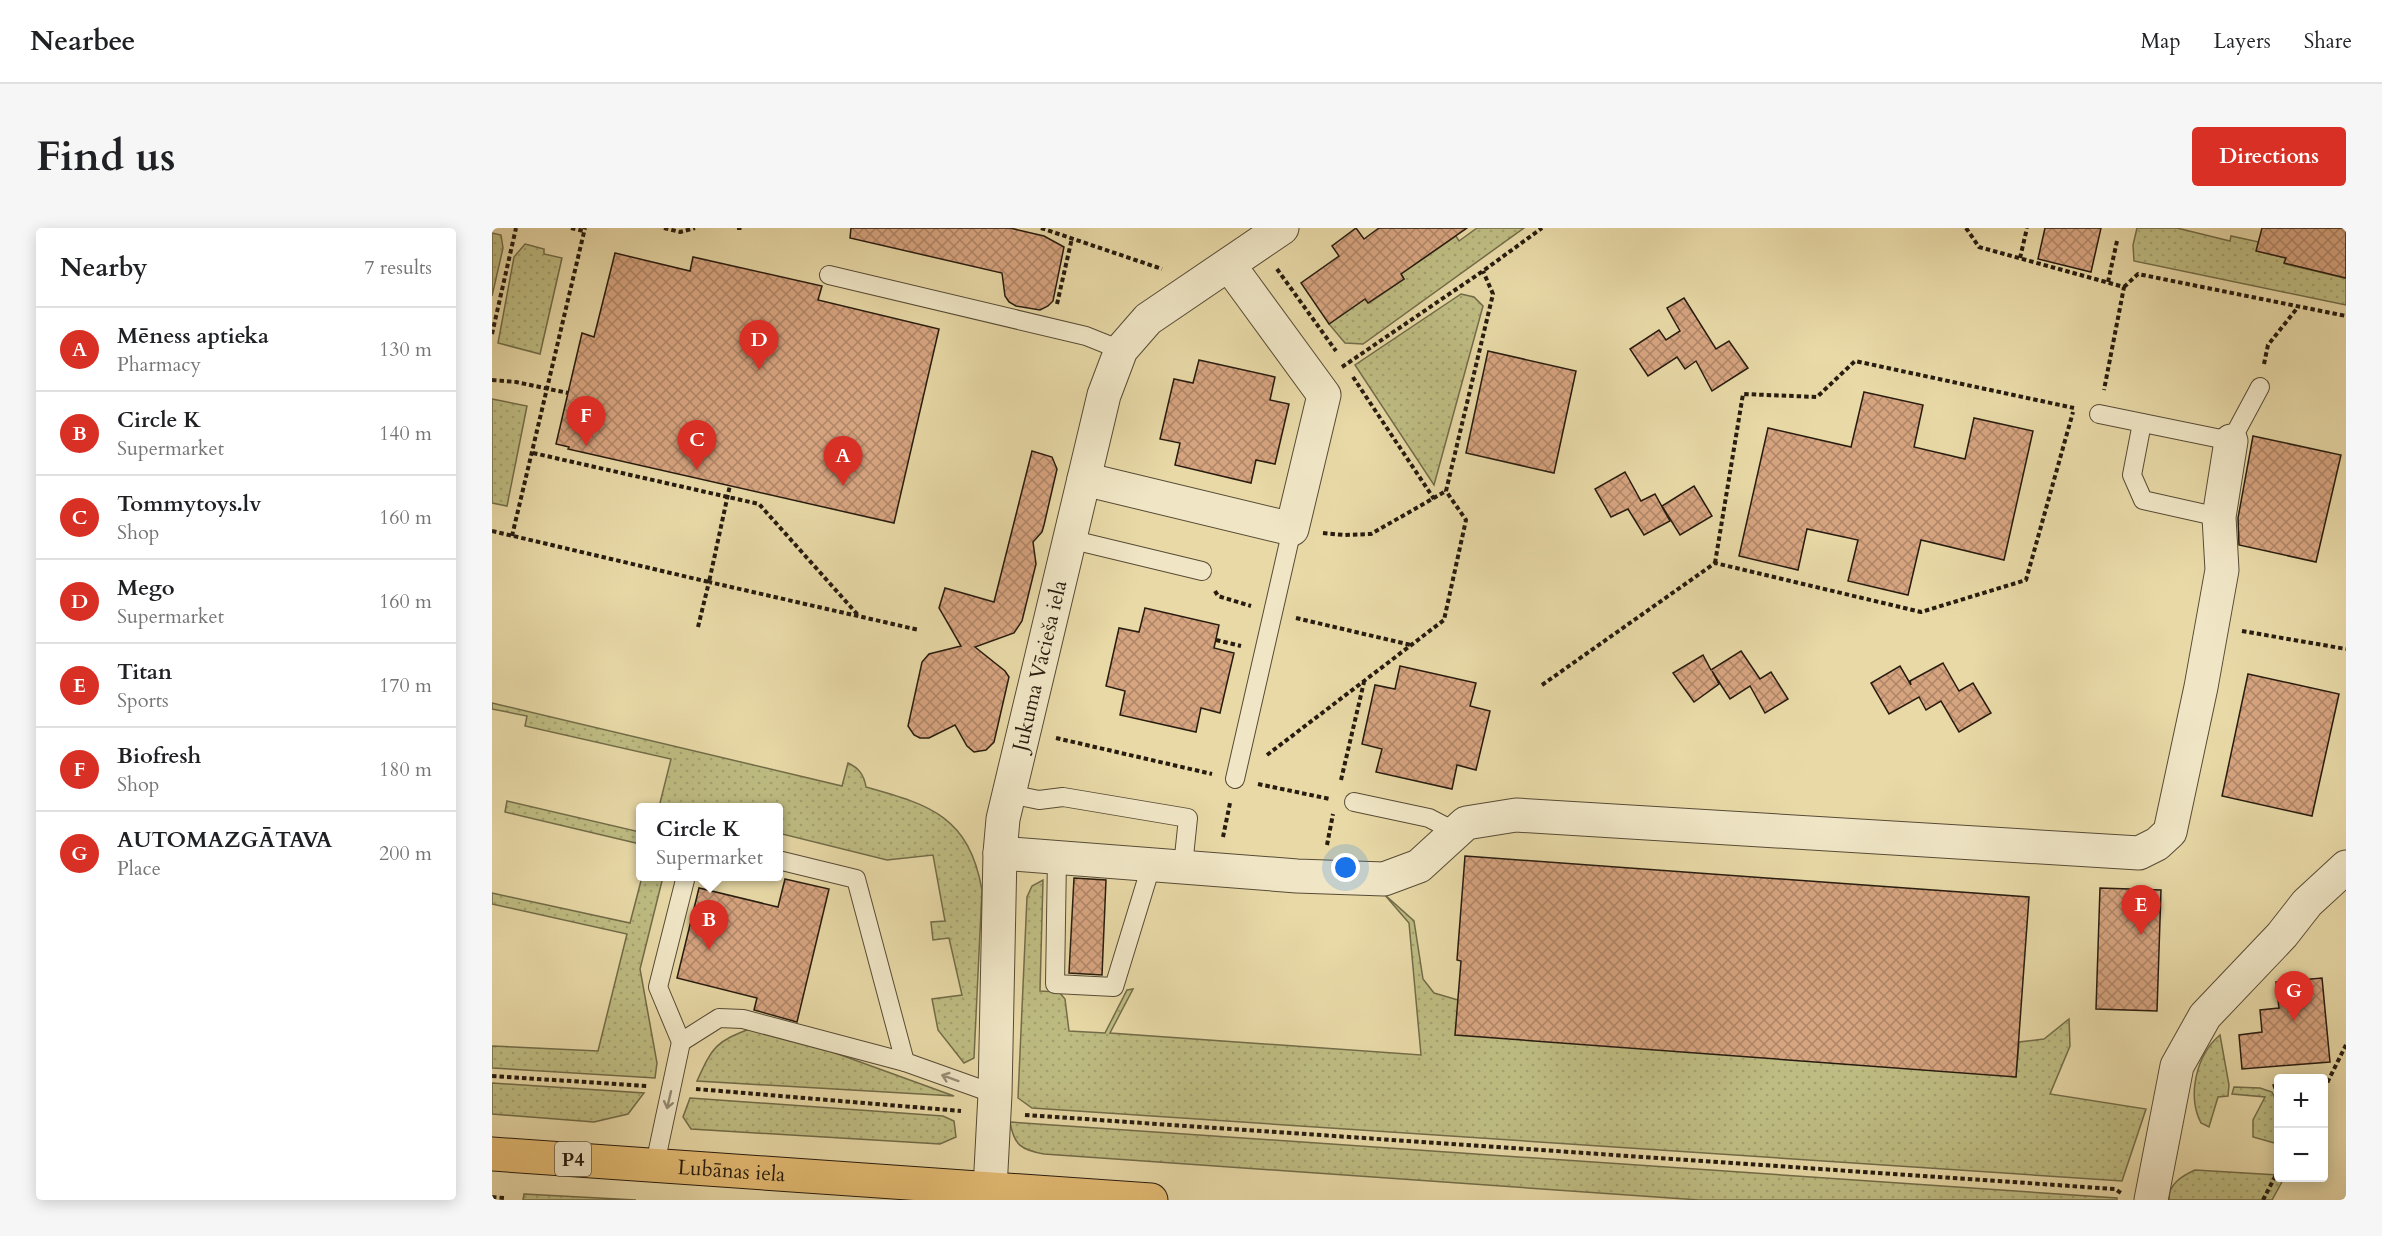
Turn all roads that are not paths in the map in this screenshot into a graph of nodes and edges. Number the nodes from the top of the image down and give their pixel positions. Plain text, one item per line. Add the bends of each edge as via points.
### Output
1 (1282, 228) edge
2 (1229, 265) junction
3 (829, 275) dead end
4 (1121, 350) junction
5 (2260, 387) road end
6 (2099, 414) road end
7 (2142, 423) junction
8 (2231, 441) junction
9 (1084, 478) junction
10 (2219, 517) junction
11 (1292, 529) junction
12 (1069, 539) junction
13 (1202, 571) road end
14 (1235, 779) road end
15 (1009, 794) junction
16 (1354, 802) road end
17 (1456, 832) junction
18 (1000, 853) junction
19 (1057, 857) junction
20 (783, 861) edge
21 (1168, 864) junction
22 (2346, 867) edge
23 (685, 881) edge
24 (681, 1042) junction
25 (905, 1062) junction
26 (995, 1104) junction
27 (492, 1154) edge
28 (654, 1164) junction
29 (990, 1189) junction
30 (1066, 1197) edge
31 (2138, 1197) edge
32 (1151, 1200) edge

1 - 2 street, Jukuma Vācieša iela
2 - 4 street, Jukuma Vācieša iela via 1148,319
2 - 11 street via 1324,395
3 - 4 lane via 1086,336
4 - 9 street, Jukuma Vācieša iela via 1104,395
5 - 8 lane
6 - 7 lane
7 - 8 lane
7 - 10 lane via 2132,475 2143,500
8 - 10 street
9 - 11 street
9 - 12 street, Jukuma Vācieša iela
10 - 17 street via 2222,570 2170,832 2139,853 1516,815 1466,823
11 - 14 lane
12 - 13 lane
12 - 15 street, Jukuma Vācieša iela
15 - 18 street, Jukuma Vācieša iela
15 - 21 lane via 1039,800 1063,797 1188,818
16 - 17 lane via 1429,818
17 - 21 street via 1419,866 1384,879 1297,876
18 - 19 street
18 - 26 street, Jukuma Vācieša iela
19 - 21 street
19 - 21 lane via 1055,984 1114,987
20 - 25 lane via 856,879
22 - 31 street via 2307,903 2205,1016 2177,1066
23 - 24 lane via 658,987
24 - 25 lane via 719,1018 743,1019
24 -> 28 lane
26 -> 25 lane
26 - 29 street, Jukuma Vācieša iela
27 - 28 main road, Lubānas iela / P4
28 - 29 main road, Lubānas iela / P4
29 - 30 main road, Lubānas iela / P4
30 - 32 main road, Lubānas iela / P4

